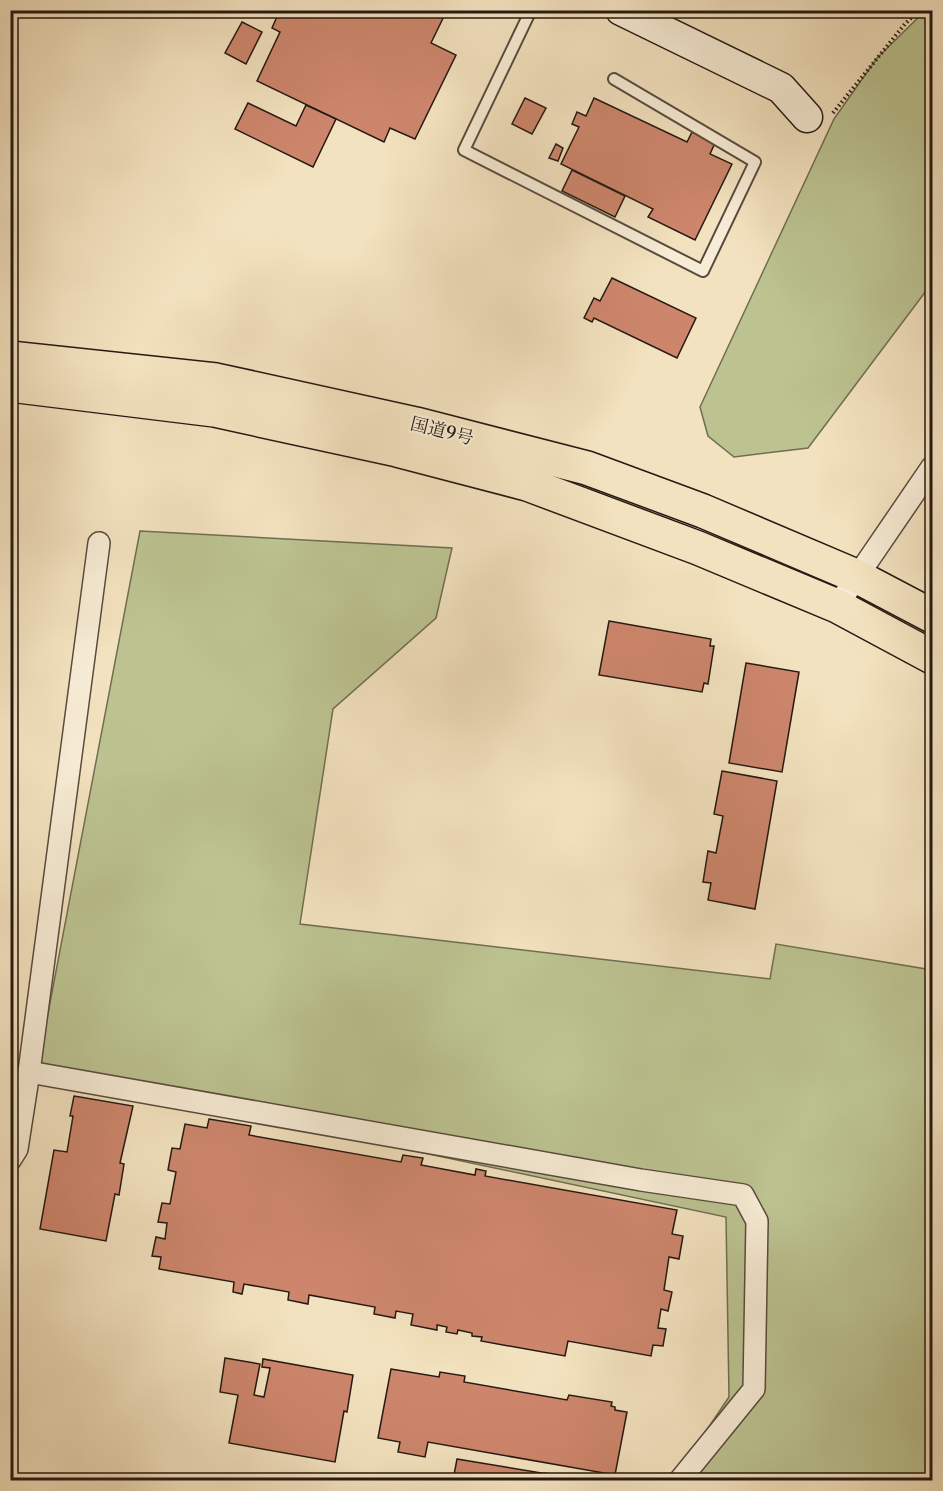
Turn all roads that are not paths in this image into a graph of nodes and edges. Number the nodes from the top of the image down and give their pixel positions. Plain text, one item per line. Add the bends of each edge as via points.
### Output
1 (531, 10) edge
2 (621, 10) edge
3 (614, 79) dead end
4 (807, 117) road end
5 (10, 358) edge
6 (10, 385) edge
7 (933, 468) edge
8 (99, 543) dead end
9 (856, 576) junction
10 (837, 606) junction
11 (933, 616) edge
12 (933, 657) edge
13 (29, 1072) junction
14 (10, 1160) edge
15 (680, 1480) edge

1 - 3 lane via 464,150 703,271 755,162
2 - 4 street via 781,88
5 - 9 highway, 国道9号 via 216,380 416,424 587,468 703,511
6 - 10 highway, 国道9号 via 214,410 397,450 527,484 698,548
7 - 9 street
8 - 13 street
9 - 10 street
9 - 11 highway, 国道9号
10 - 12 highway, 国道9号
13 - 14 street via 17,1149
13 - 15 street via 743,1195 757,1221 754,1389

